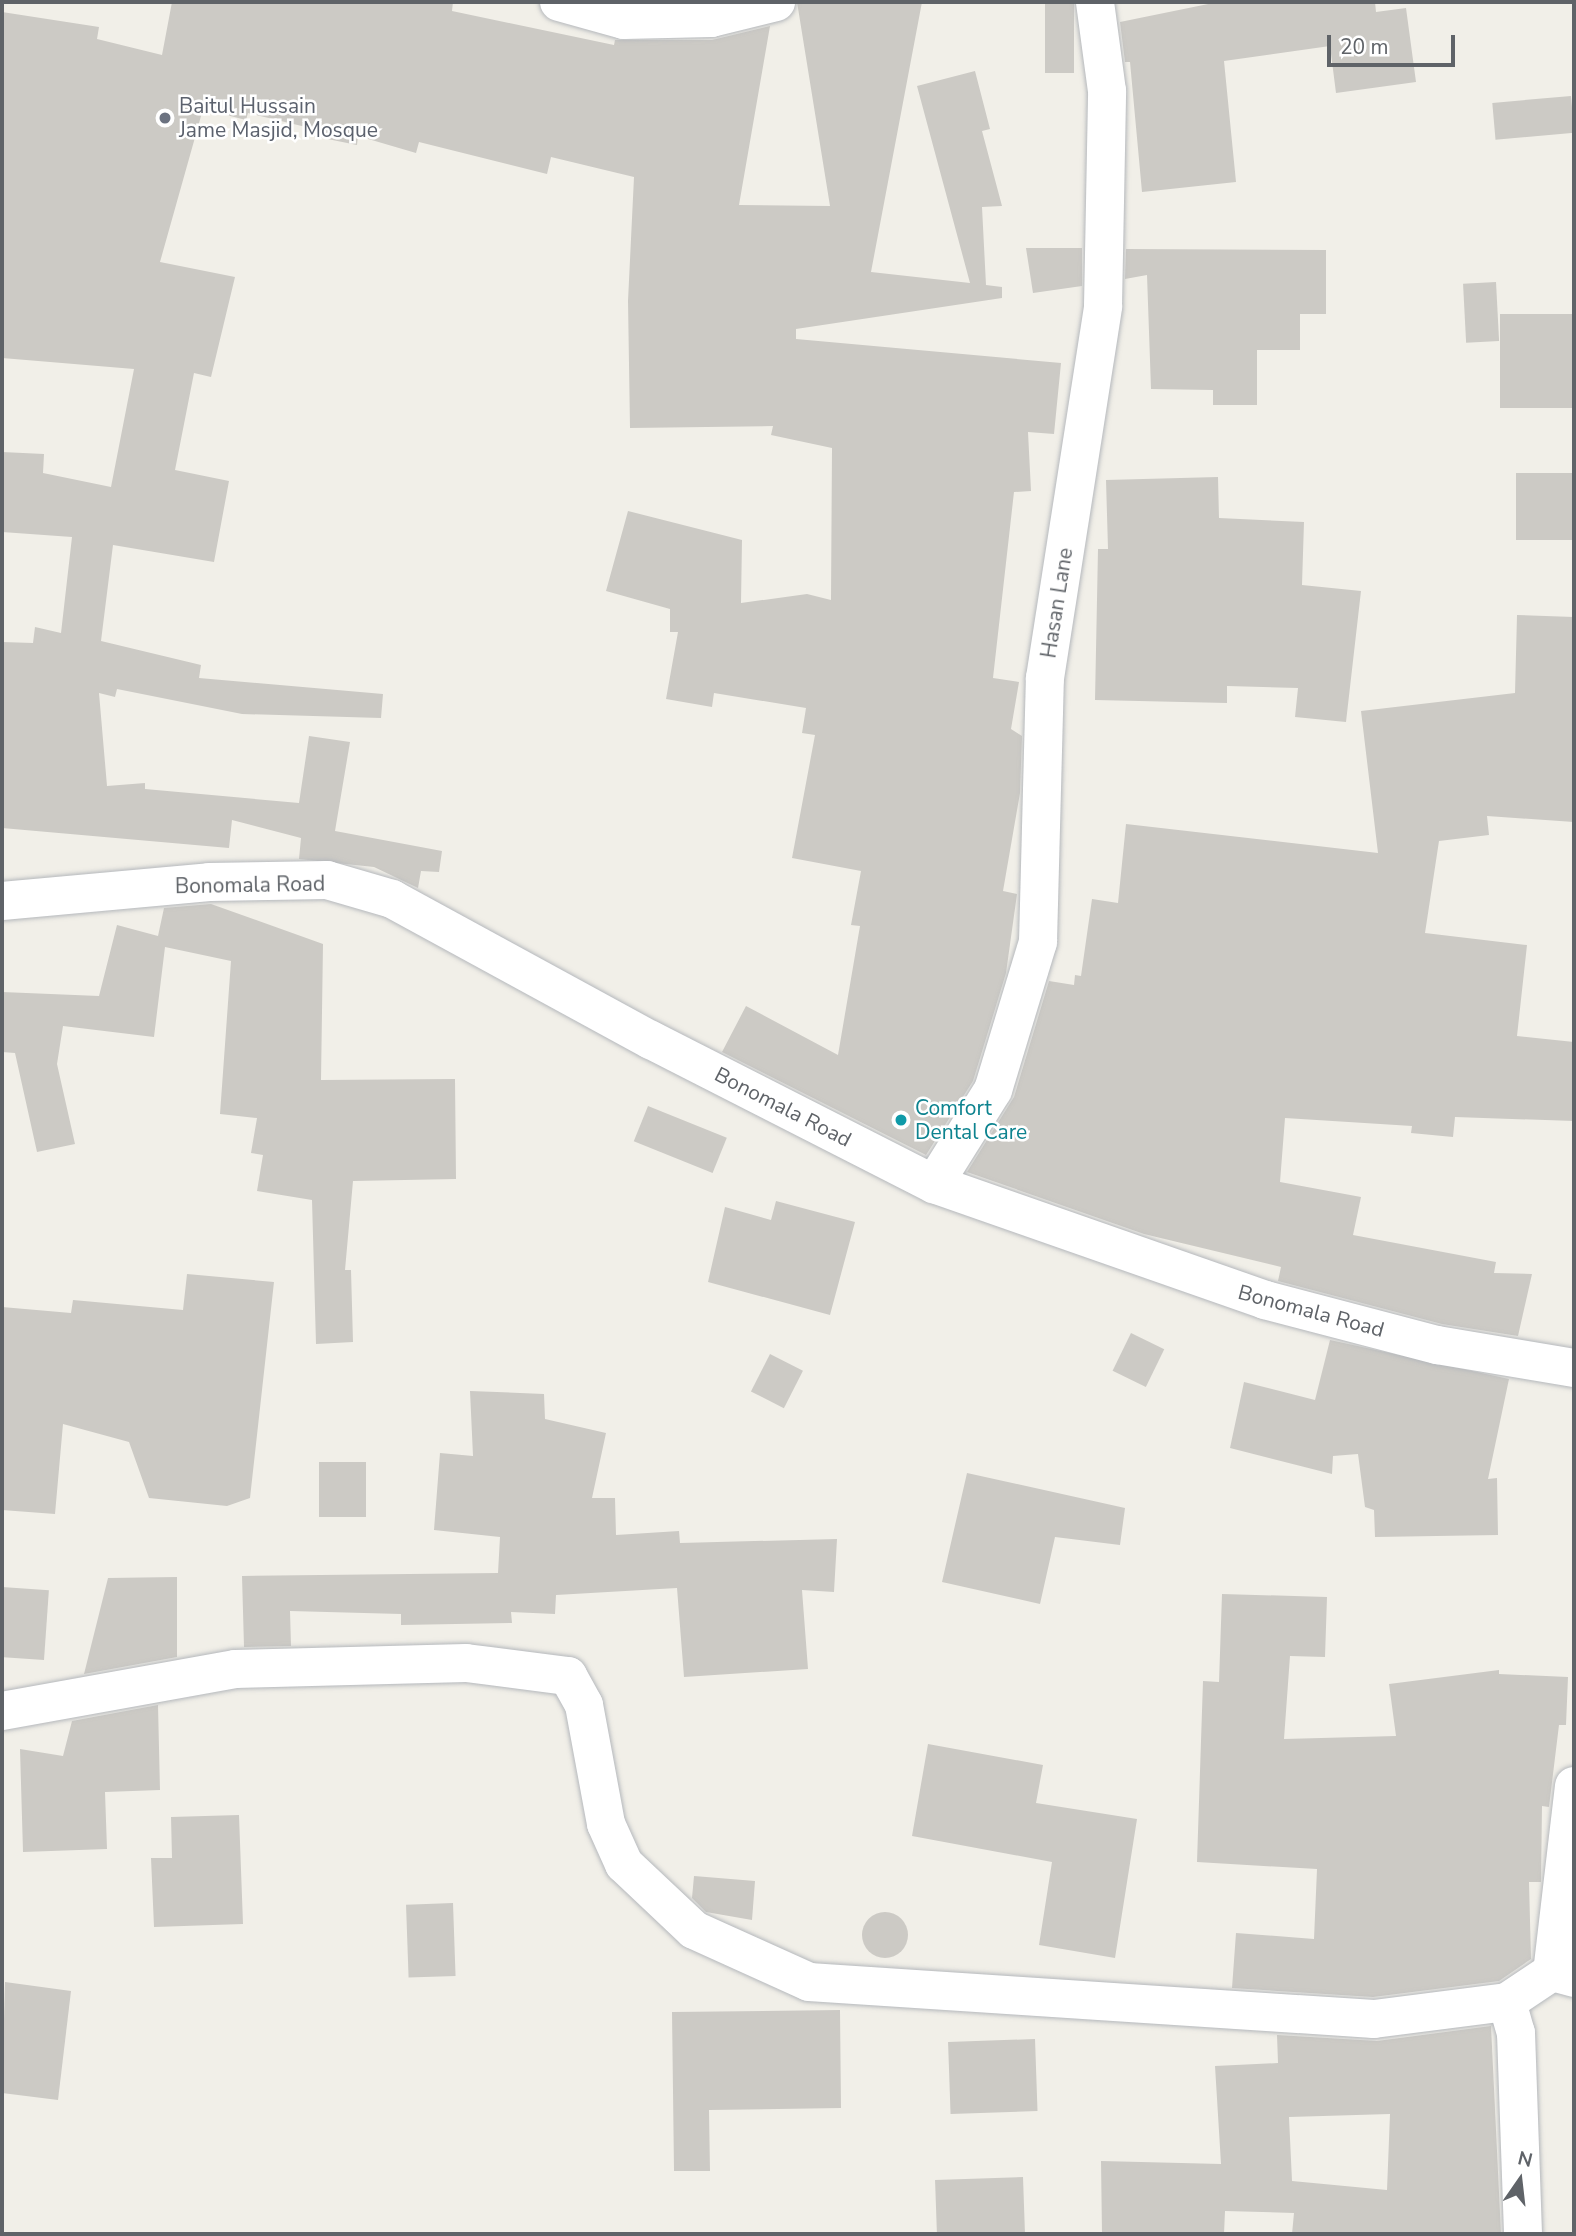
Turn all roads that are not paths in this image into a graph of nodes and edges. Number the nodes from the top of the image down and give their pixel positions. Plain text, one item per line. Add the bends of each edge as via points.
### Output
1 (559, 2) edge
2 (776, 2) edge
3 (1095, 2) edge
4 (2, 901) edge
5 (934, 1184) junction
6 (1574, 1368) edge
7 (2, 1711) edge
8 (1574, 1786) edge
9 (1563, 1975) edge
10 (1507, 2002) junction
11 (1523, 2234) edge

1 - 2 street via 624,20 711,18
3 - 5 street, Hasan Lane via 1107,90 1102,306 1045,678 1038,942 993,1090
4 - 5 street, Bonomala Road via 209,882 327,880 393,899 651,1040
5 - 6 street, Bonomala Road via 1265,1300 1437,1345
7 - 10 street via 235,1669 466,1663 535,1668 568,1676 584,1705 606,1824 624,1864 694,1930 809,1982 1374,2018
8 - 9 street
9 - 10 street
10 - 11 street via 1516,2033

